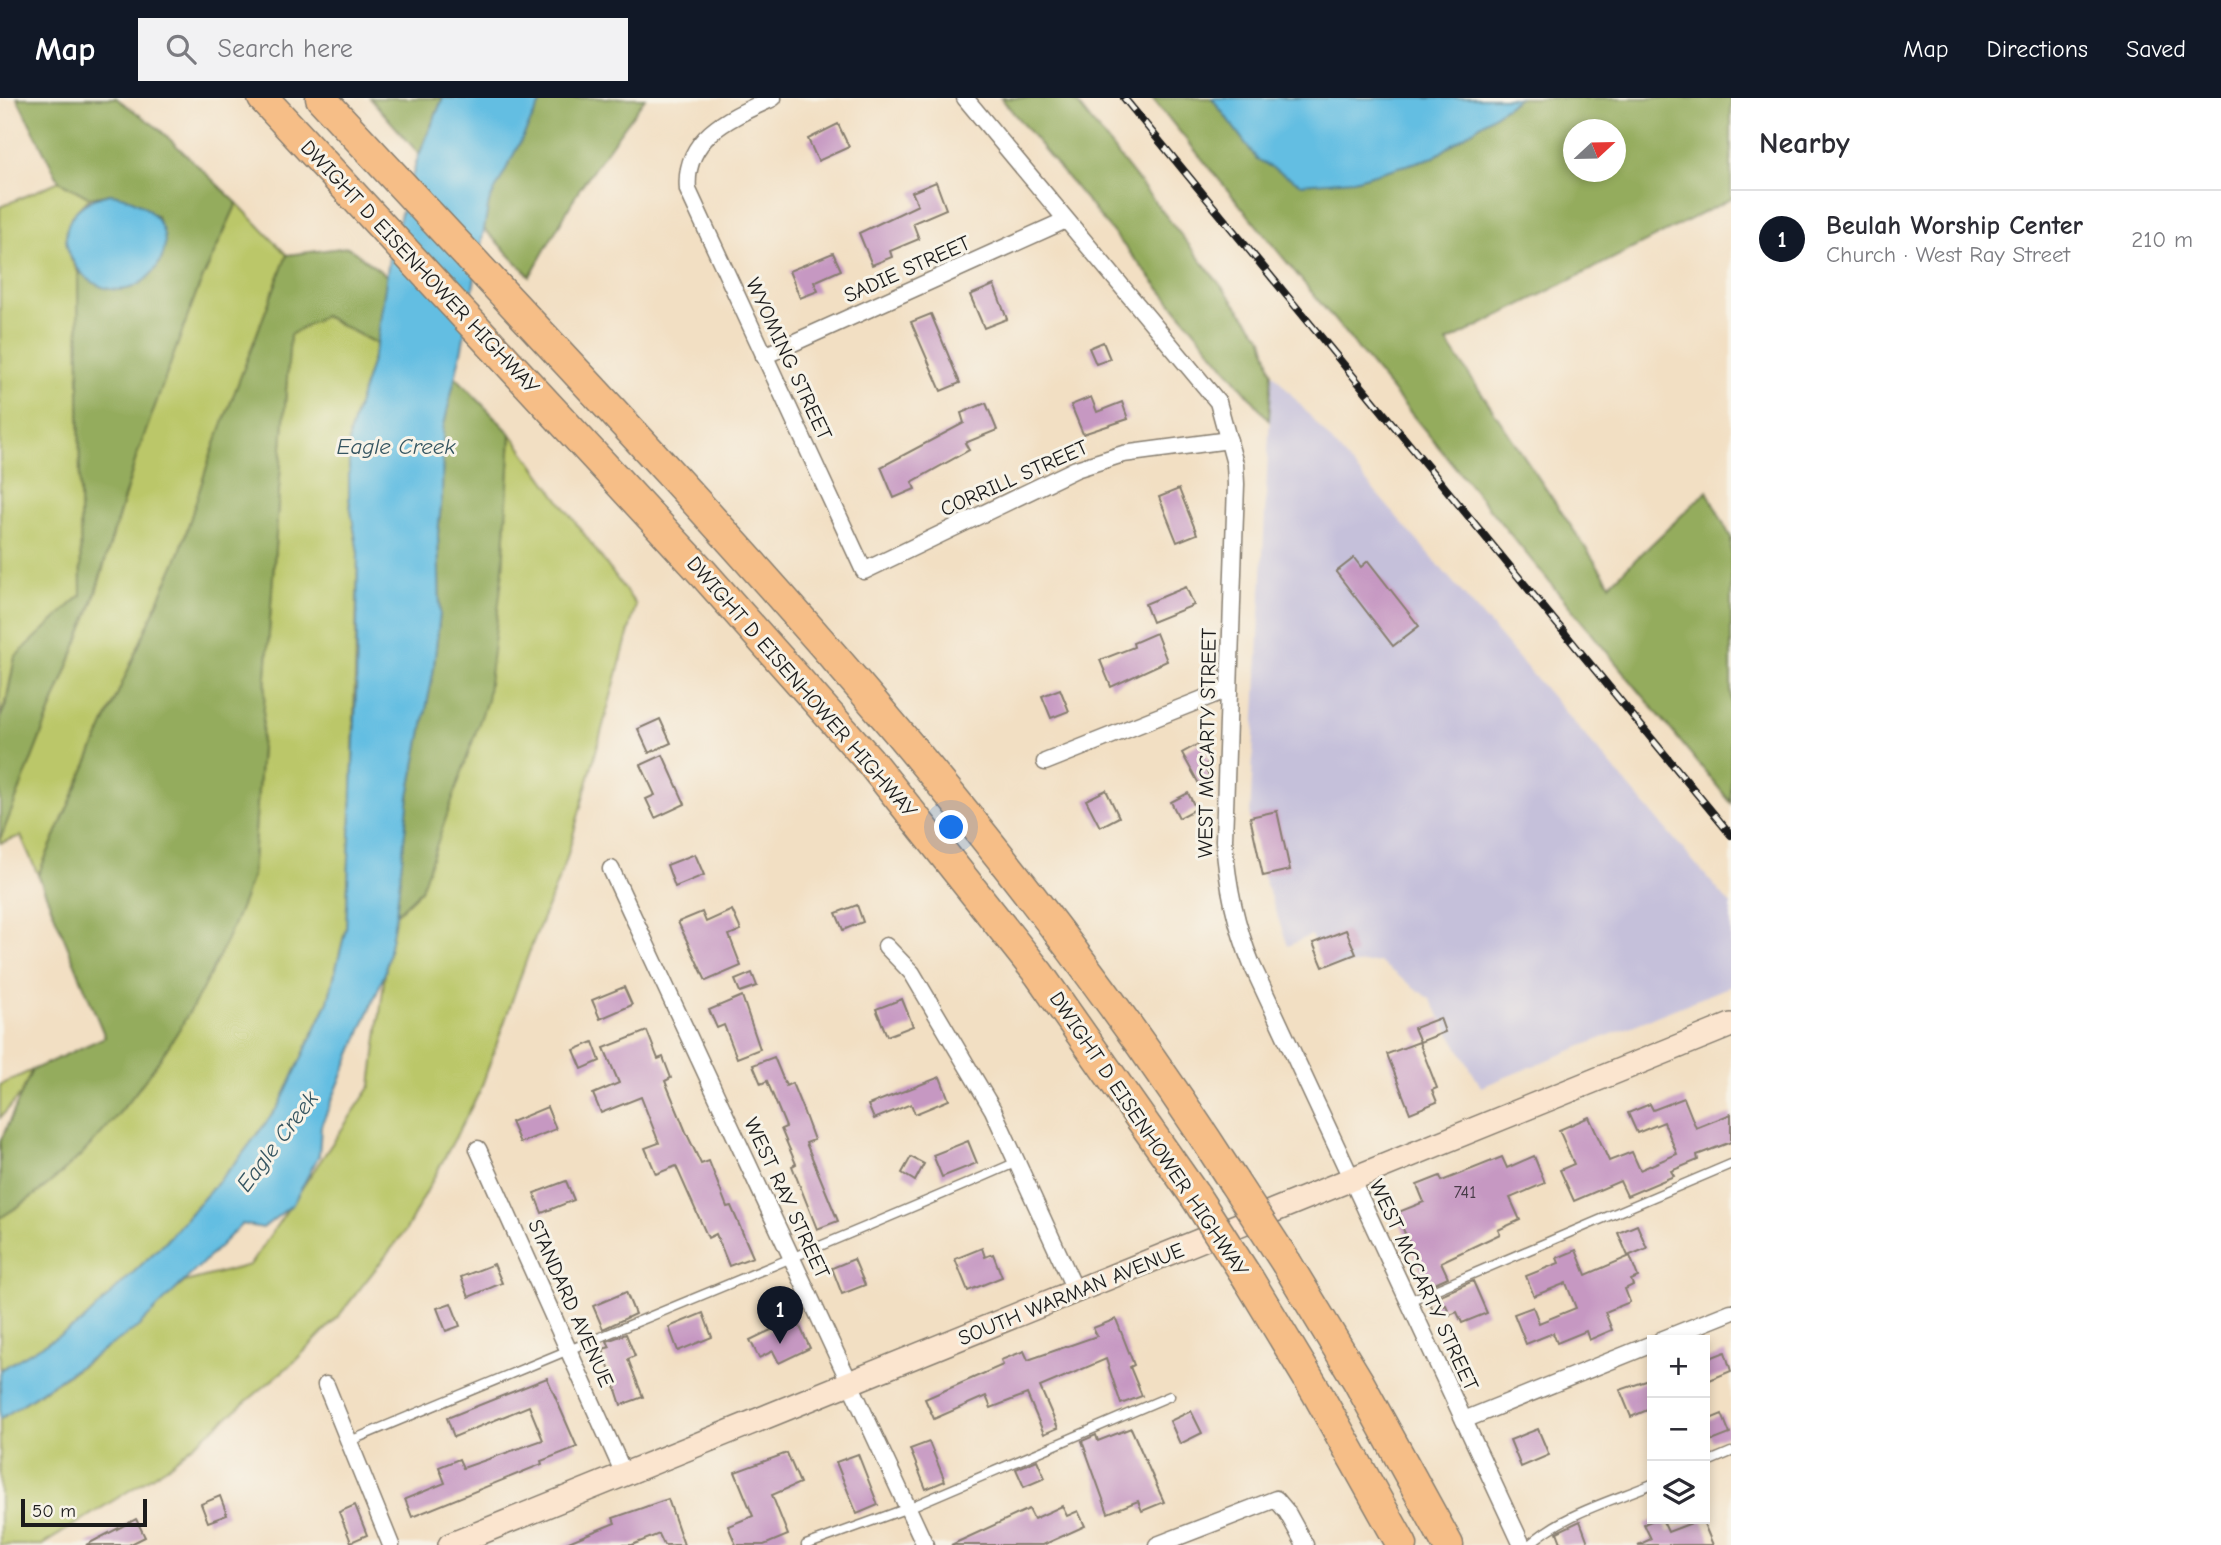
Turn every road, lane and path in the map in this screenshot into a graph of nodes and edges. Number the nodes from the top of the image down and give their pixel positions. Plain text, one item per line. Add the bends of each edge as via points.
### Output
1 (263, 98) edge
2 (321, 98) edge
3 (773, 98) edge
4 (965, 98) edge
5 (1066, 220) junction
6 (764, 356) junction
7 (1229, 440) junction
8 (864, 571) joint
9 (1228, 689) junction
10 (1045, 762) dead end
11 (611, 869) dead end
12 (886, 946) dead end
13 (1731, 1026) edge
14 (478, 1149) dead end
15 (1017, 1162) junction
16 (1731, 1164) edge
17 (1352, 1180) junction
18 (792, 1260) junction
19 (1076, 1292) junction
20 (1409, 1301) junction
21 (1731, 1312) edge
22 (1674, 1335) edge
23 (1647, 1346) edge
24 (569, 1348) junction
25 (849, 1383) junction
26 (326, 1385) dead end
27 (1170, 1396) dead end
28 (1464, 1420) junction
29 (349, 1441) junction
30 (1731, 1452) edge
31 (1710, 1461) edge
32 (624, 1474) junction
33 (1647, 1486) edge
34 (908, 1508) junction
35 (391, 1545) edge
36 (450, 1545) edge
37 (806, 1545) edge
38 (925, 1545) edge
39 (1157, 1545) edge
40 (1305, 1545) edge
41 (1402, 1545) edge
42 (1448, 1545) edge
43 (1522, 1545) edge
44 (1529, 1545) edge

1 - 41 highway, DWIGHT D EISENHOWER HIGHWAY, bridge via 816,699 914,814 1047,984 1195,1196 1316,1391
2 - 42 highway, DWIGHT D EISENHOWER HIGHWAY, bridge via 775,592 919,757 1059,931 1162,1073 1287,1264
3 - 6 street, WYOMING STREET via 712,129 696,149 686,176 688,190
4 - 5 street, WEST MCCARTY STREET
5 - 6 street, SADIE STREET
5 - 7 street, WEST MCCARTY STREET via 1218,402
6 - 8 street, WYOMING STREET
7 - 8 street, CORRILL STREET via 1123,454 1076,469
7 - 9 street, WEST MCCARTY STREET via 1236,484
9 - 10 street
9 - 17 street, WEST MCCARTY STREET via 1224,840 1236,920 1252,965
11 - 18 street, WEST RAY STREET
12 - 15 street via 912,973 993,1111
13 - 17 main road, SOUTH WARMAN AVENUE
14 - 24 street, STANDARD AVENUE
15 - 18 lane
15 - 19 street
16 - 20 lane
17 - 19 main road, SOUTH WARMAN AVENUE
17 - 20 street, WEST MCCARTY STREET
18 - 24 lane
18 - 25 street, WEST RAY STREET
19 - 25 main road, SOUTH WARMAN AVENUE
20 - 28 street, WEST MCCARTY STREET
21 - 22 street
23 - 28 street
24 - 29 lane
24 - 32 street, STANDARD AVENUE
25 - 32 main road, SOUTH WARMAN AVENUE
25 - 34 street, WEST RAY STREET
26 - 29 street
27 - 34 lane
28 - 43 street, WEST MCCARTY STREET
29 - 35 street
30 - 31 lane
32 - 36 main road, SOUTH WARMAN AVENUE
33 - 44 lane via 1565,1521
34 - 37 lane
34 - 38 street, WEST RAY STREET
39 - 40 street via 1276,1499

